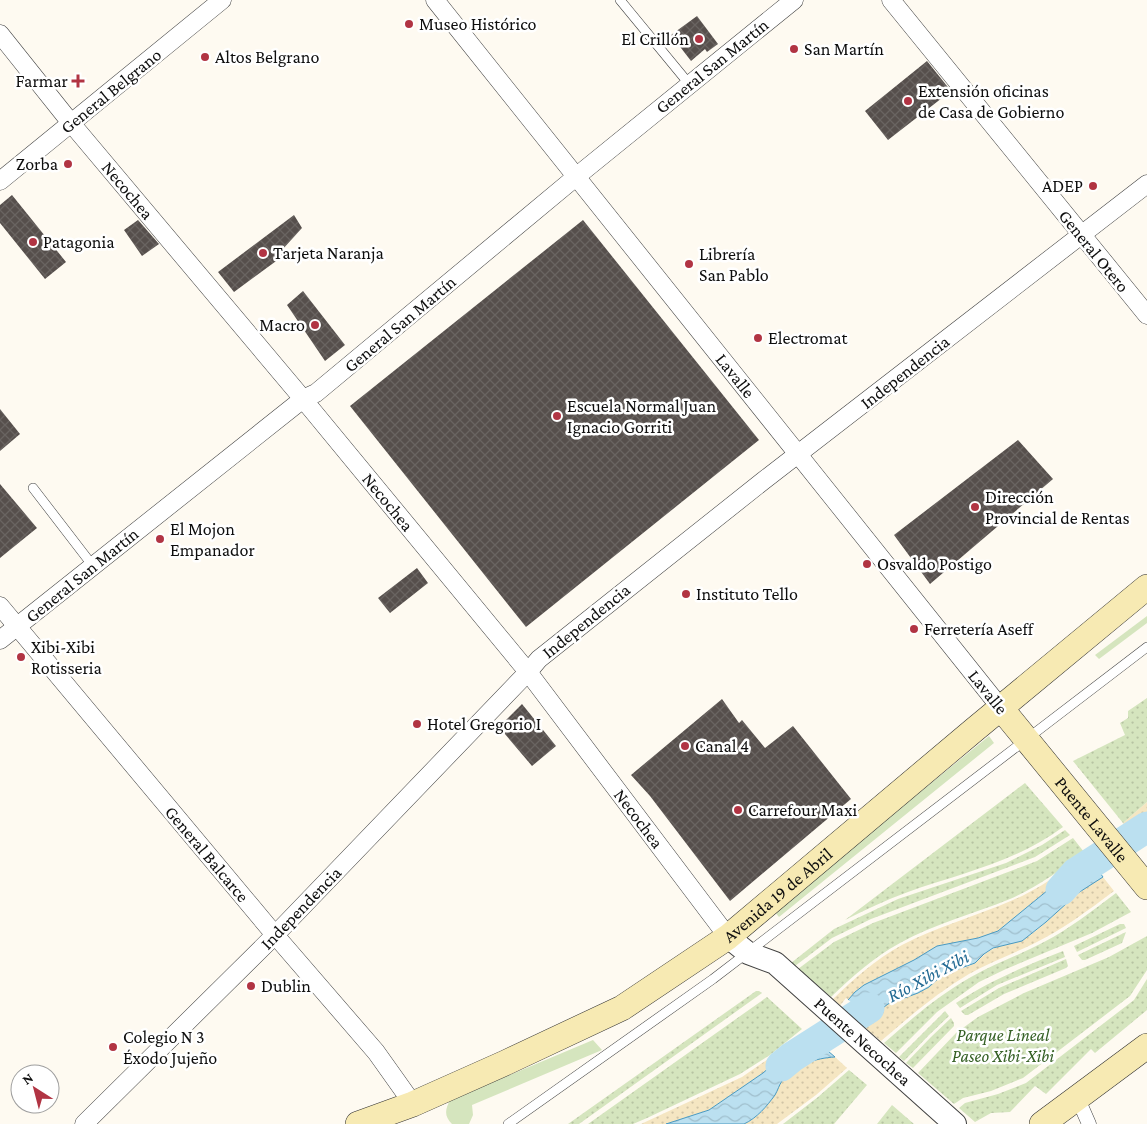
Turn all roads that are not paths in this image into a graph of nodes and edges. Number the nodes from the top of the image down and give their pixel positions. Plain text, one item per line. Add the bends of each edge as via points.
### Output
1 (222, 0) edge
2 (435, 0) edge
3 (620, 0) edge
4 (794, 0) edge
5 (891, 0) edge
6 (0, 34) edge
7 (690, 85) junction
8 (71, 124) junction
9 (577, 176) junction
10 (0, 181) edge
11 (1147, 184) edge
12 (1081, 235) junction
13 (1147, 315) edge
14 (303, 399) junction
15 (798, 455) junction
16 (32, 488) dead end
17 (93, 566) junction
18 (1147, 587) edge
19 (0, 606) edge
20 (17, 626) junction
21 (0, 640) edge
22 (1147, 647) edge
23 (528, 672) junction
24 (1000, 707) junction
25 (1031, 745) junction
26 (1147, 887) edge
27 (275, 935) junction
28 (728, 937) junction
29 (748, 953) junction
30 (775, 963) joint
31 (1147, 1046) edge
32 (1078, 1098) junction
33 (413, 1104) junction
34 (953, 1122) edge
35 (84, 1124) edge
36 (358, 1124) edge
37 (508, 1124) edge
38 (1042, 1124) edge
39 (1089, 1124) edge

1 - 8 street, General Belgrano
2 - 9 street, Lavalle
3 - 7 lane
4 - 7 street, General San Martín
5 - 12 street, General Otero
6 - 8 street, Necochea
7 - 9 street, General San Martín
8 - 10 street, General Belgrano
8 - 14 street, Necochea
9 - 14 street, General San Martín via 316,393
9 - 15 street, Lavalle
11 - 12 street, Independencia
12 - 13 street, General Otero
12 - 15 street, Independencia
14 - 17 street, General San Martín
14 - 23 street, Necochea
15 - 23 street, Independencia via 539,659
15 - 24 street, Lavalle
16 - 17 lane
17 - 20 street, General San Martín
18 - 24 main road, Avenida 19 de Abril
19 - 20 street, General Balcarce
20 - 21 street, General San Martín
20 - 27 street, General Balcarce
22 - 25 lane, Avenida 19 de Abril
23 - 27 street, Independencia
23 - 28 street, Necochea
24 - 25 main road, Lavalle
24 - 28 main road, Avenida 19 de Abril
25 - 26 main road, Puente Lavalle
25 - 29 lane, Avenida 19 de Abril
27 - 33 street, General Balcarce via 376,1052
27 - 35 street, Independencia
28 - 29 street, Necochea
28 - 33 main road, Avenida 19 de Abril via 622,1008
29 - 30 street, Necochea
29 - 37 lane, Avenida 19 de Abril
30 - 34 street, Puente Necochea
31 - 32 main road
32 - 38 main road
32 - 39 street
33 - 36 main road, Avenida 19 de Abril

